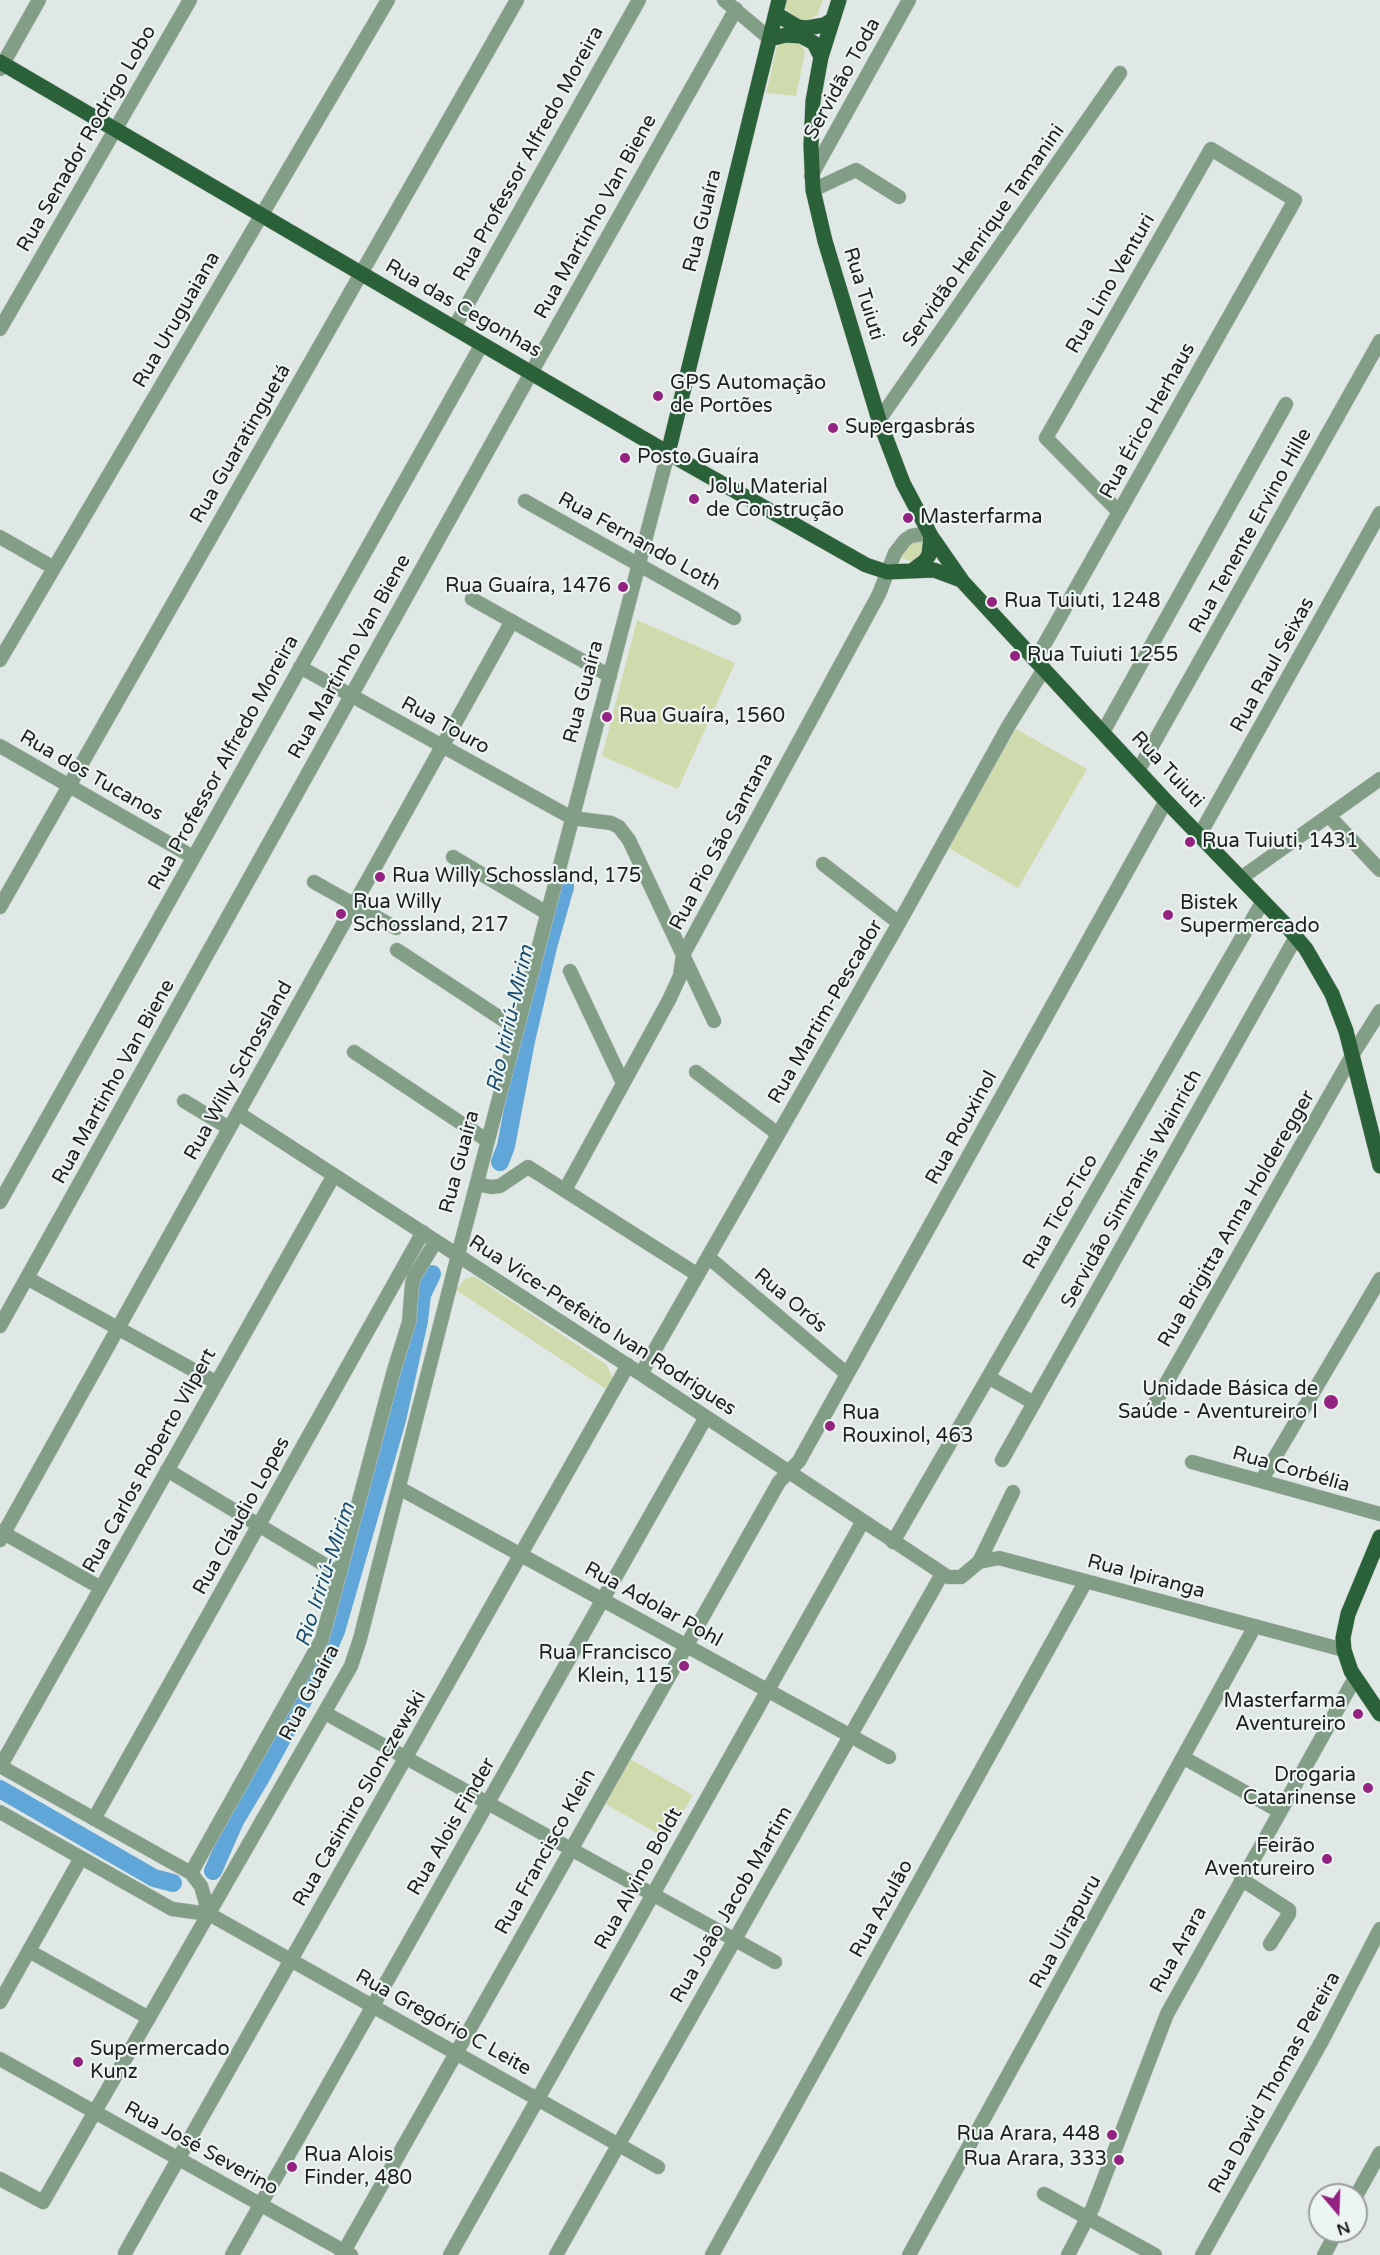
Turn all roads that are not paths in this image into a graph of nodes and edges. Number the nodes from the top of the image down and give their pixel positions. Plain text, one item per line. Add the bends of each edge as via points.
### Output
1 (39, 0) edge
2 (190, 0) edge
3 (388, 0) edge
4 (517, 0) edge
5 (639, 0) edge
6 (724, 0) edge
7 (839, 0) edge
8 (909, 0) edge
9 (778, 7) edge
10 (736, 9) junction
11 (832, 20) junction
12 (770, 39) junction
13 (821, 57) junction
14 (1, 65) edge
15 (1120, 74) dead end
16 (115, 130) junction
17 (1211, 150) joint
18 (812, 183) junction
19 (899, 197) dead end
20 (261, 215) junction
21 (361, 273) junction
22 (454, 328) junction
23 (0, 329) edge
24 (1380, 341) edge
25 (482, 344) junction
26 (531, 373) junction
27 (1286, 404) dead end
28 (879, 420) junction
29 (668, 453) junction
30 (525, 501) dead end
31 (1119, 512) junction
32 (1380, 513) edge
33 (931, 536) junction
34 (0, 537) edge
35 (639, 564) junction
36 (54, 568) junction
37 (913, 570) junction
38 (886, 572) junction
39 (963, 582) junction
40 (472, 599) dead end
41 (734, 618) dead end
42 (512, 621) junction
43 (0, 660) edge
44 (1039, 665) junction
45 (300, 667) junction
46 (610, 675) junction
47 (351, 696) junction
48 (1103, 732) junction
49 (0, 746) edge
50 (442, 747) junction
51 (1138, 771) junction
52 (1380, 779) edge
53 (69, 786) junction
54 (1166, 801) junction
55 (1329, 816) junction
56 (572, 819) junction
57 (1199, 836) junction
58 (194, 857) junction
59 (453, 857) dead end
60 (823, 864) dead end
61 (1380, 870) edge
62 (1241, 878) junction
63 (314, 882) dead end
64 (1263, 901) junction
65 (354, 904) junction
66 (0, 907) edge
67 (547, 913) junction
68 (899, 923) junction
69 (396, 928) dead end
70 (1296, 937) junction
71 (397, 950) dead end
72 (683, 956) junction
73 (570, 971) dead end
74 (1380, 1011) edge
75 (714, 1021) dead end
76 (517, 1029) junction
77 (354, 1052) dead end
78 (1353, 1054) junction
79 (696, 1072) dead end
80 (624, 1083) junction
81 (184, 1101) dead end
82 (238, 1113) junction
83 (229, 1128) junction
84 (778, 1134) junction
85 (488, 1141) junction
86 (1380, 1166) edge
87 (334, 1175) junction
88 (477, 1184) junction
89 (565, 1190) junction
90 (0, 1202) edge
91 (423, 1232) junction
92 (436, 1241) junction
93 (458, 1255) junction
94 (708, 1257) junction
95 (698, 1275) junction
96 (27, 1278) junction
97 (1380, 1278) edge
98 (0, 1326) edge
99 (118, 1329) junction
100 (628, 1365) junction
101 (641, 1374) junction
102 (847, 1374) junction
103 (988, 1377) junction
104 (217, 1383) junction
105 (1034, 1403) junction
106 (1155, 1403) dead end
107 (706, 1417) junction
108 (1002, 1460) dead end
109 (1192, 1462) dead end
110 (167, 1470) junction
111 (788, 1471) junction
112 (1261, 1481) junction
113 (399, 1488) junction
114 (1013, 1492) dead end
115 (1380, 1514) edge
116 (863, 1521) junction
117 (259, 1525) junction
118 (1, 1535) edge
119 (1380, 1537) edge
120 (893, 1542) junction
121 (520, 1555) junction
122 (979, 1562) junction
123 (340, 1574) junction
124 (942, 1574) junction
125 (1086, 1581) junction
126 (101, 1587) junction
127 (603, 1600) junction
128 (1255, 1626) junction
129 (686, 1646) junction
130 (1344, 1650) junction
131 (1355, 1678) junction
132 (768, 1690) junction
133 (325, 1713) junction
134 (1380, 1714) edge
135 (850, 1736) junction
136 (889, 1757) dead end
137 (406, 1758) junction
138 (1184, 1758) junction
139 (0, 1766) edge
140 (488, 1803) junction
141 (1279, 1811) junction
142 (0, 1812) edge
143 (94, 1819) junction
144 (571, 1849) junction
145 (81, 1858) junction
146 (191, 1873) junction
147 (1241, 1879) junction
148 (653, 1894) junction
149 (209, 1914) junction
150 (1380, 1929) edge
151 (735, 1940) junction
152 (1270, 1944) dead end
153 (29, 1951) junction
154 (291, 1960) junction
155 (775, 1962) dead end
156 (0, 2002) edge
157 (373, 2006) junction
158 (148, 2018) junction
159 (456, 2053) junction
160 (0, 2059) edge
161 (537, 2099) junction
162 (95, 2112) junction
163 (618, 2144) junction
164 (1380, 2153) edge
165 (178, 2158) junction
166 (658, 2167) dead end
167 (0, 2179) edge
168 (1363, 2183) edge
169 (1044, 2194) dead end
170 (260, 2205) junction
171 (1089, 2218) junction
172 (124, 2253) dead end
173 (346, 2254) edge
174 (232, 2255) edge
175 (450, 2255) edge
176 (556, 2255) edge
177 (712, 2255) edge
178 (909, 2255) edge
179 (1068, 2255) edge
180 (1155, 2255) edge
181 (1202, 2255) edge

1 - 14 street
2 - 16 street, Rua Senador Rodrigo Lobo
3 - 20 street, Rua Uruguaiana
4 - 21 street, Rua Guaratinguetá
5 - 22 street, Rua Professor Alfredo Moreira
6 - 10 street
7 - 11 main road, Rua Tuiuti
8 - 18 street, Servidão Toda
9 - 10 street via 767,16
9 - 11 main road via 798,27 824,25
9 - 12 main road, Rua Guaíra
10 - 12 street
10 - 26 street, Rua Martinho Van Biene
11 - 13 main road, Rua Tuiuti
12 - 13 main road via 801,36 814,43
12 - 29 main road, Rua Guaíra
13 - 18 main road, Rua Tuiuti via 813,101
14 - 16 main road, Rua das Cegonhas
15 - 28 street, Servidão Henrique Tamanini
16 - 20 main road, Rua das Cegonhas
16 - 23 street, Rua Senador Rodrigo Lobo
17 - 31 street, Rua Lino Venturi via 1046,438
17 - 31 street, Rua Érico Herhaus via 1295,200
18 - 19 street via 856,170
18 - 28 main road, Rua Tuiuti via 833,269
20 - 21 main road, Rua das Cegonhas
20 - 36 street, Rua Uruguaiana
21 - 22 main road, Rua das Cegonhas
21 - 53 street, Rua Guaratinguetá
22 - 25 main road, Rua das Cegonhas
24 - 51 street, Rua Tenente Ervino Hille
25 - 26 main road, Rua das Cegonhas
25 - 45 street, Rua Professor Alfredo Moreira
26 - 29 main road, Rua das Cegonhas
26 - 47 street, Rua Martinho Van Biene
27 - 48 street
28 - 33 main road, Rua Tuiuti via 903,483
29 - 35 street, Rua Guaíra
29 - 38 main road, Rua das Cegonhas
30 - 35 street, Rua Fernando Loth
31 - 44 street, Rua Érico Herhaus
32 - 57 street, Rua Raul Seixas
33 - 37 main road via 929,555
33 - 38 street, Rua Pio São Santana via 917,534 905,540
33 - 39 main road, Rua Tuiuti
34 - 36 street
35 - 41 street, Rua Fernando Loth
35 - 46 street, Rua Guaíra
36 - 43 street, Rua Uruguaiana
37 - 38 main road, Rua das Cegonhas
37 - 39 main road, Rua Tuiuti via 944,572
38 - 72 street, Rua Pio São Santana via 879,594
39 - 44 main road, Rua Tuiuti
40 - 42 street
42 - 46 street
42 - 50 street, Rua Willy Schossland
44 - 48 main road, Rua Tuiuti
44 - 68 street, Rua Martim-Pescador
45 - 47 street, Rua Touro
45 - 58 street, Rua Professor Alfredo Moreira
46 - 56 street, Rua Guaíra
47 - 50 street, Rua Touro
47 - 96 street, Rua Martinho Van Biene
48 - 51 main road, Rua Tuiuti
49 - 53 street, Rua dos Tucanos
50 - 56 street, Rua Touro
50 - 65 street, Rua Willy Schossland
51 - 54 main road, Rua Tuiuti
52 - 55 street
53 - 58 street, Rua dos Tucanos
53 - 66 street, Rua Guaratinguetá
54 - 57 main road, Rua Tuiuti
54 - 102 street, Rua Rouxinol
55 - 61 street
55 - 62 street
56 - 67 street, Rua Guaíra
56 - 72 street via 611,823 624,832
57 - 62 main road, Rua Tuiuti
58 - 90 street, Rua Professor Alfredo Moreira
59 - 67 street
60 - 68 street
62 - 64 main road, Rua Tuiuti
63 - 65 street
64 - 70 main road, Rua Tuiuti
64 - 103 street, Rua Tico-Tico
65 - 69 street
65 - 82 street, Rua Willy Schossland
67 - 76 street, Rua Guaíra
68 - 84 street, Rua Martim-Pescador
70 - 78 main road, Rua Tuiuti via 1332,994
70 - 105 street, Servidão Simíramis Wainrich
71 - 76 street
72 - 75 street
72 - 80 street, Rua Pio São Santana via 675,988
73 - 80 street
74 - 78 street, Rua Brigitta Anna Holderegger
76 - 85 street, Rua Guaíra
77 - 85 street
78 - 86 main road, Rua Tuiuti
78 - 106 street, Rua Brigitta Anna Holderegger
79 - 84 street
80 - 89 street, Rua Pio São Santana
81 - 83 street
82 - 83 street, Rua Willy Schossland
82 - 87 street, Rua Vice-Prefeito Ivan Rodrigues
83 - 99 street, Rua Willy Schossland
84 - 94 street, Rua Martim-Pescador
85 - 88 street, Rua Guaíra
87 - 91 street, Rua Vice-Prefeito Ivan Rodrigues
87 - 104 street, Rua Carlos Roberto Vilpert
88 - 89 street via 500,1186 528,1167
88 - 93 street, Rua Guaíra
89 - 95 street
91 - 92 street, Rua Vice-Prefeito Ivan Rodrigues
91 - 117 street, Rua Cláudio Lopes
92 - 93 street, Rua Vice-Prefeito Ivan Rodrigues
92 - 123 street via 412,1284 409,1322
93 - 100 street, Rua Vice-Prefeito Ivan Rodrigues
93 - 113 street, Rua Guaíra
94 - 95 street, Rua Martim-Pescador
94 - 102 street, Rua Orós
95 - 101 street, Rua Martim-Pescador
96 - 98 street, Rua Martinho Van Biene
96 - 99 street
97 - 112 street
99 - 104 street
99 - 118 street, Rua Willy Schossland
100 - 101 street, Rua Vice-Prefeito Ivan Rodrigues
100 - 121 street, Rua Casimiro Slonczewski
101 - 107 street, Rua Vice-Prefeito Ivan Rodrigues
102 - 111 street, Rua Rouxinol via 799,1461
103 - 105 street
103 - 120 street, Rua Tico-Tico
104 - 110 street, Rua Carlos Roberto Vilpert
105 - 108 street, Servidão Simíramis Wainrich
107 - 111 street, Rua Vice-Prefeito Ivan Rodrigues
107 - 127 street, Rua Alois Finder
109 - 112 street, Rua Corbélia
110 - 117 street
110 - 126 street, Rua Carlos Roberto Vilpert
111 - 116 street, Rua Vice-Prefeito Ivan Rodrigues
111 - 129 street, Rua Francisco Klein via 778,1482
112 - 115 street, Rua Corbélia
113 - 121 street, Rua Adolar Pohl
113 - 133 street, Rua Guaíra via 357,1650
114 - 122 street
116 - 120 street, Rua Vice-Prefeito Ivan Rodrigues
116 - 132 street, Rua Alvino Boldt
117 - 123 street
117 - 143 street, Rua Cláudio Lopes
118 - 126 street
119 - 130 main road via 1348,1614
120 - 124 street, Rua Vice-Prefeito Ivan Rodrigues
121 - 127 street, Rua Adolar Pohl
121 - 137 street, Rua Casimiro Slonczewski
122 - 124 street via 961,1577
122 - 125 street, Rua Ipiranga via 999,1558
123 - 146 street via 322,1639
124 - 135 street, Rua João Jacob Martim
125 - 128 street, Rua Ipiranga
125 - 177 street, Rua Azulão
126 - 139 street, Rua Carlos Roberto Vilpert
127 - 129 street, Rua Adolar Pohl
127 - 140 street, Rua Alois Finder
128 - 130 street, Rua Ipiranga
128 - 138 street, Rua Uirapuru
129 - 132 street, Rua Adolar Pohl
129 - 144 street, Rua Francisco Klein
130 - 131 main road
131 - 134 main road
131 - 141 street, Rua Arara
132 - 135 street, Rua Adolar Pohl
132 - 148 street, Rua Alvino Boldt
133 - 137 street
133 - 149 street, Rua Guaíra
135 - 136 street, Rua Adolar Pohl
135 - 151 street, Rua João Jacob Martim
137 - 140 street
137 - 154 street, Rua Casimiro Slonczewski
138 - 141 street
138 - 178 street, Rua Uirapuru
139 - 143 street
140 - 144 street
140 - 157 street, Rua Alois Finder
141 - 147 street, Rua Arara
142 - 145 street, Rua Gregório C Leite
143 - 146 street
144 - 148 street
144 - 159 street, Rua Francisco Klein
145 - 149 street, Rua Gregório C Leite via 171,1909
145 - 153 street
146 - 149 street via 201,1886
147 - 152 street via 1289,1910
147 - 171 street, Rua Arara via 1162,2023
148 - 151 street
148 - 161 street, Rua Alvino Boldt
149 - 154 street, Rua Gregório C Leite
149 - 158 street, Rua Guaíra
150 - 181 street, Rua David Thomas Pereira
151 - 155 street
151 - 163 street, Rua João Jacob Martim
153 - 156 street
153 - 158 street
154 - 157 street, Rua Gregório C Leite
154 - 165 street, Rua Casimiro Slonczewski
157 - 159 street, Rua Gregório C Leite
157 - 170 street, Rua Alois Finder
158 - 162 street, Rua Guaíra
159 - 161 street, Rua Gregório C Leite
159 - 173 street, Rua Francisco Klein
160 - 162 street, Rua José Severino
161 - 163 street, Rua Gregório C Leite
161 - 175 street, Rua Alvino Boldt
162 - 165 street, Rua José Severino
162 - 167 street, Rua Guaíra via 43,2202
163 - 166 street, Rua Gregório C Leite
163 - 176 street, Rua João Jacob Martim
164 - 168 street
165 - 170 street, Rua José Severino
165 - 172 street, Rua Casimiro Slonczewski
169 - 171 street
170 - 173 street, Rua José Severino
170 - 174 street, Rua Alois Finder
171 - 179 street, Rua Arara
171 - 180 street

